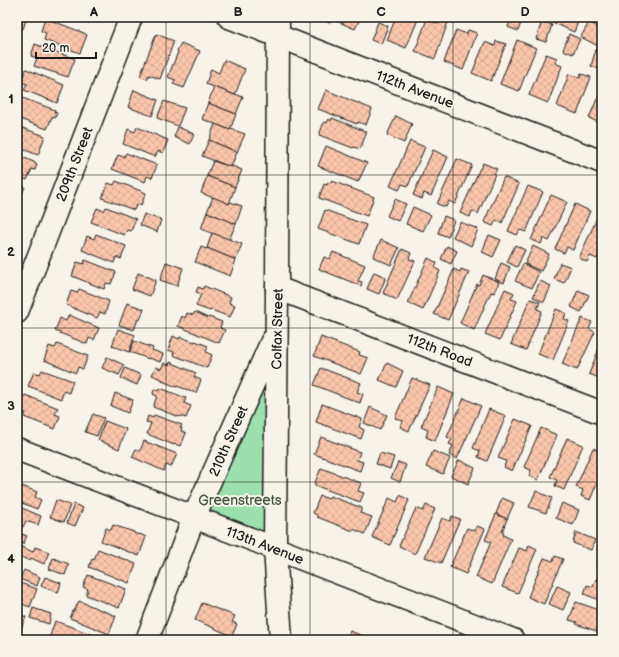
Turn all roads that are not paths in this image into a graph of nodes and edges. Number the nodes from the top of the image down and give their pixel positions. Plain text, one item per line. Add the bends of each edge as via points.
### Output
1 (131, 17) edge
2 (229, 17) edge
3 (278, 26) edge
4 (602, 162) edge
5 (277, 288) junction
6 (17, 312) edge
7 (276, 332) junction
8 (602, 412) edge
9 (17, 449) edge
10 (194, 517) junction
11 (275, 549) junction
12 (147, 640) edge
13 (281, 640) edge
14 (513, 640) edge

1 - 6 street, 209th Street
2 - 3 street, 112th Avenue
3 - 4 street, 112th Avenue
3 - 5 street, Colfax Street
5 - 7 street, Colfax Street
5 - 8 street, 112th Road
7 - 10 street, 210th Street
7 - 11 street, Colfax Street
9 - 10 street, 113th Avenue
10 - 11 street, 113th Avenue
10 - 12 street, 210th Street
11 - 13 street, Colfax Street
11 - 14 street, 113th Avenue

